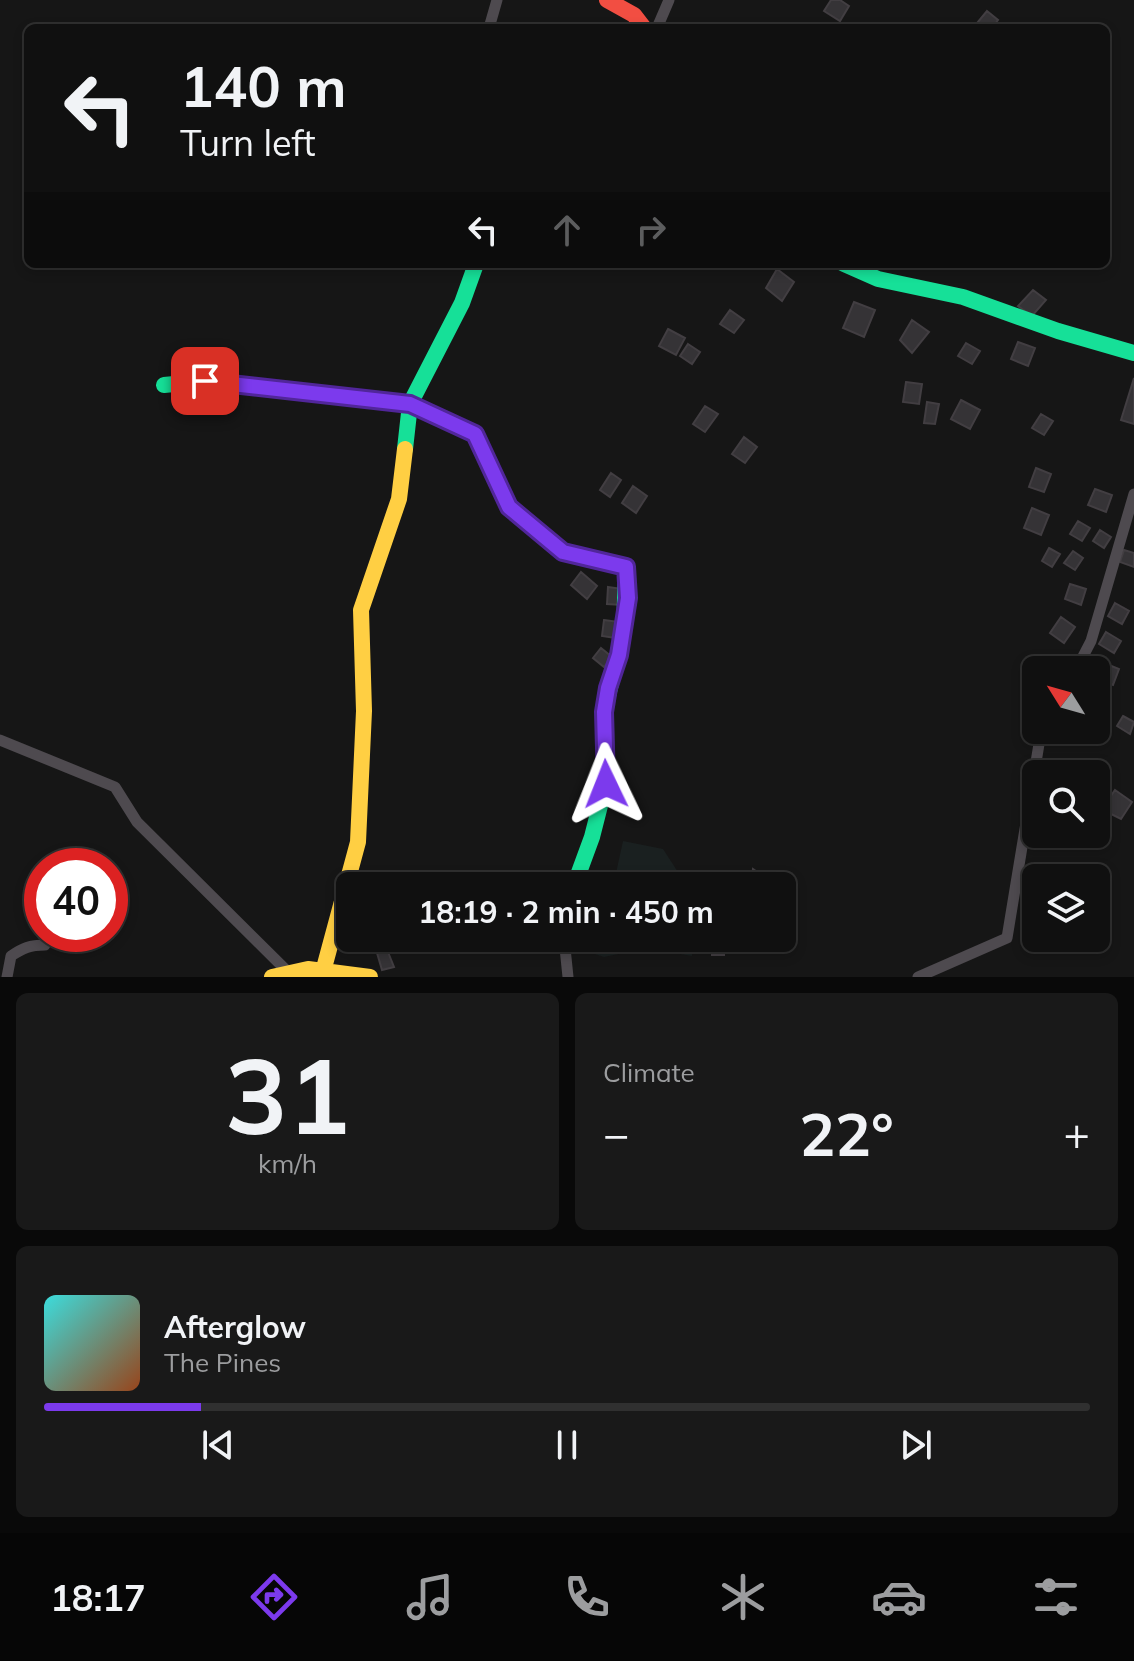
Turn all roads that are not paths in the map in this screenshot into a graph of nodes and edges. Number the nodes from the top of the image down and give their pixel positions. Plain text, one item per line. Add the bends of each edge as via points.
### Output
1 (497, 0) edge
2 (607, 0) edge
3 (669, 0) edge
4 (490, 24) edge
5 (641, 24) edge
6 (659, 24) edge
7 (475, 268) edge
8 (853, 268) edge
9 (1134, 353) edge
10 (164, 385) dead end
11 (410, 404) junction
12 (1134, 494) edge
13 (1083, 656) edge
14 (0, 740) edge
15 (1039, 744) edge
16 (580, 872) edge
17 (24, 947) edge
18 (565, 952) edge
19 (324, 968) junction
20 (279, 974) edge
21 (7, 977) edge
22 (370, 977) edge
23 (568, 977) edge
24 (918, 977) edge

1 - 4 street
2 - 5 street
3 - 6 street
7 - 11 street
8 - 9 street via 878,279 963,297
10 - 11 street via 205,381
11 - 16 street via 475,434 509,507 563,552 626,567 627,608 604,712 606,784
11 - 19 street via 399,499 361,610 364,711 358,842
12 - 13 street
14 - 20 street via 115,787 137,822
15 - 24 street via 1007,938
17 - 21 street via 11,956
18 - 23 street
19 - 20 street
19 - 22 street

